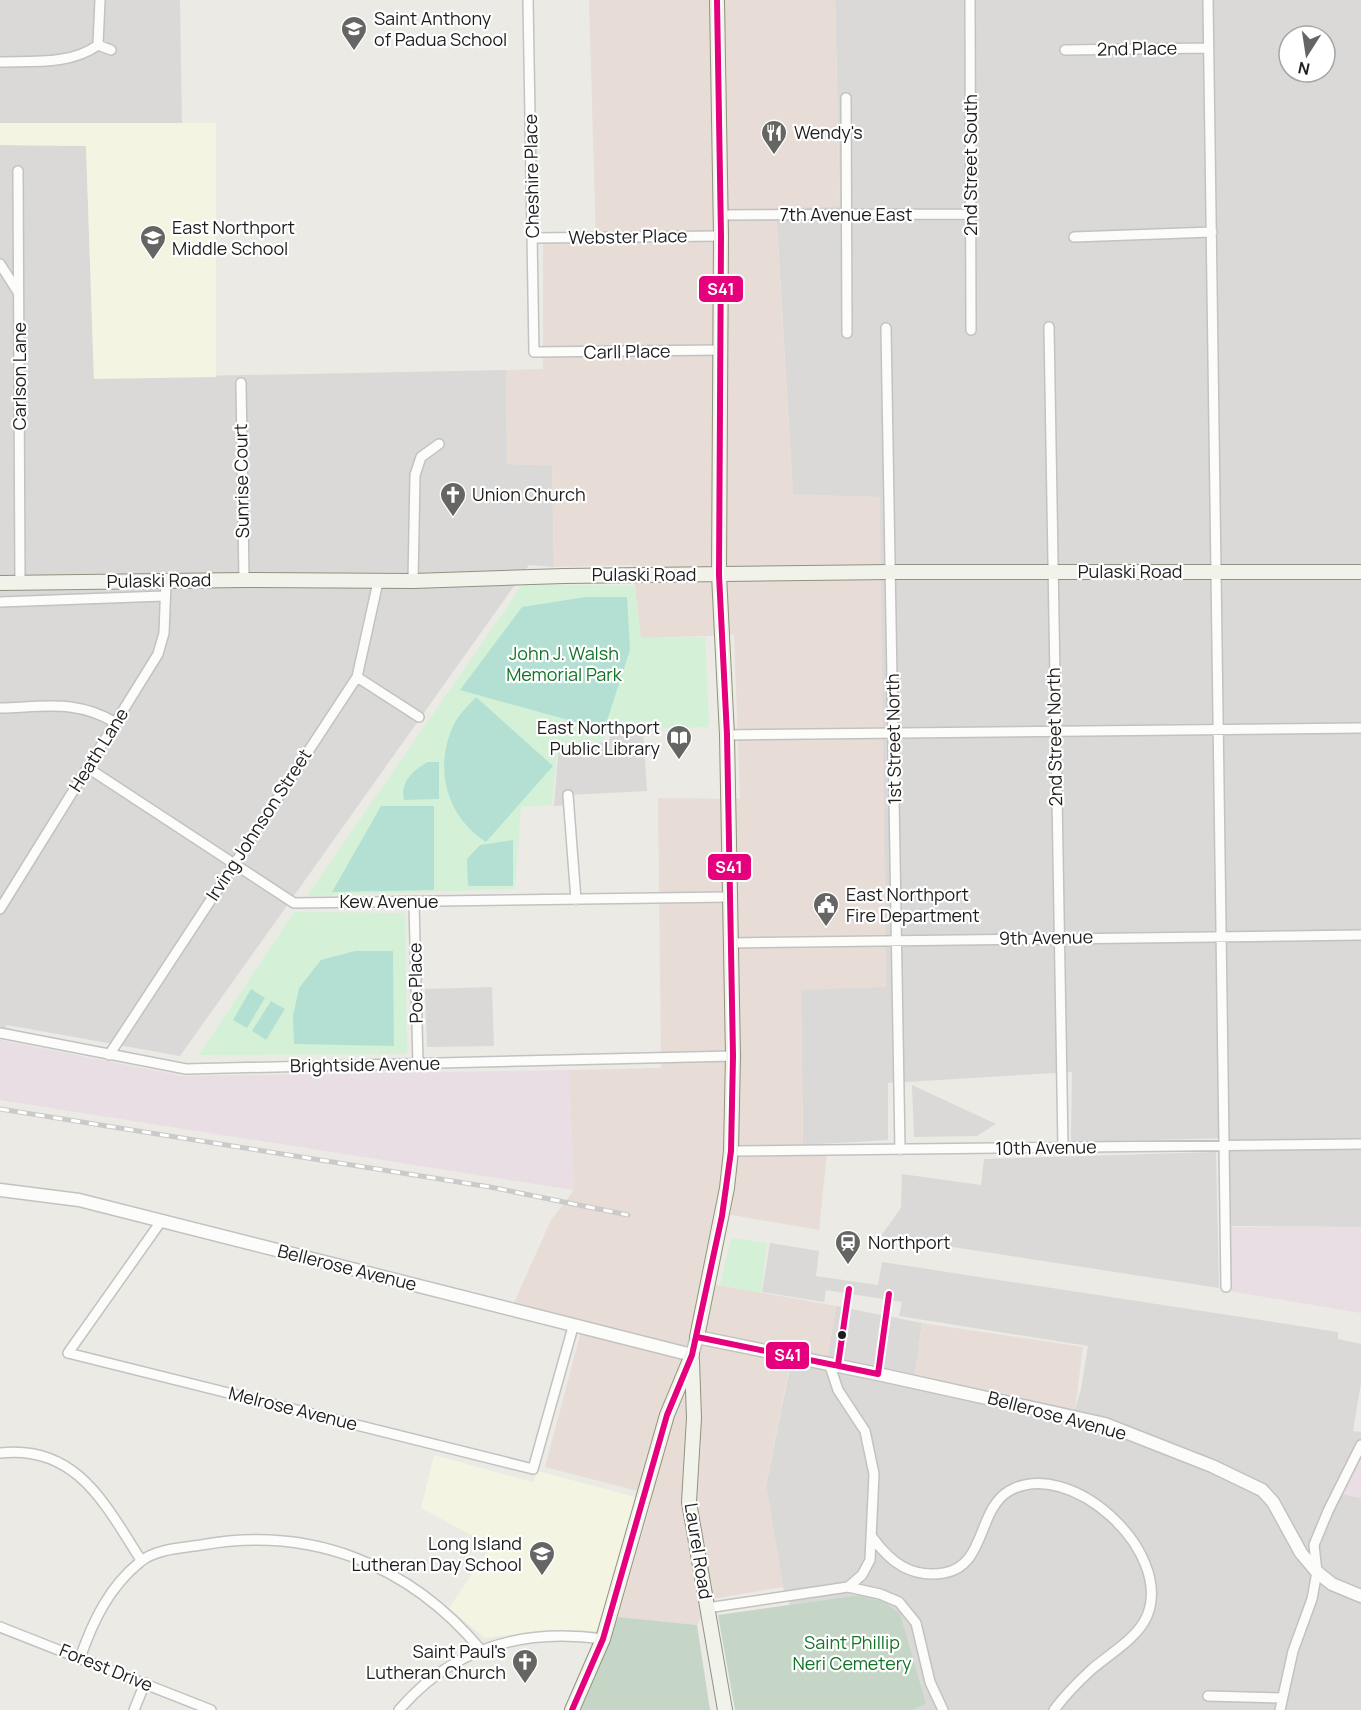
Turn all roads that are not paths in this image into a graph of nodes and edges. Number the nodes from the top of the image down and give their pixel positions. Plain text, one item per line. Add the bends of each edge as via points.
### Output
1 (100, 0) edge
2 (528, 0) edge
3 (717, 0) edge
4 (970, 0) edge
5 (1208, 0) edge
6 (98, 45) junction
7 (1209, 48) junction
8 (111, 50) dead end
9 (1065, 50) dead end
10 (0, 62) edge
11 (846, 98) dead end
12 (18, 171) dead end
13 (846, 214) junction
14 (972, 214) junction
15 (721, 215) junction
16 (1212, 232) junction
17 (721, 236) junction
18 (1074, 237) dead end
19 (534, 238) junction
20 (0, 264) edge
21 (18, 292) junction
22 (1049, 327) dead end
23 (886, 328) dead end
24 (971, 330) dead end
25 (847, 333) dead end
26 (721, 350) junction
27 (534, 352) joint
28 (241, 383) dead end
29 (439, 444) dead end
30 (891, 572) junction
31 (1053, 572) junction
32 (1217, 572) junction
33 (1361, 572) edge
34 (719, 575) junction
35 (244, 580) junction
36 (413, 581) junction
37 (20, 582) junction
38 (166, 582) junction
39 (378, 582) junction
40 (0, 583) edge
41 (164, 596) junction
42 (0, 602) edge
43 (357, 677) junction
44 (0, 708) edge
45 (419, 717) dead end
46 (116, 723) junction
47 (1361, 728) edge
48 (1219, 729) junction
49 (1055, 732) junction
50 (894, 734) junction
51 (727, 735) junction
52 (88, 768) junction
53 (568, 795) dead end
54 (233, 864) junction
55 (729, 897) junction
56 (576, 900) junction
57 (414, 903) junction
58 (0, 909) edge
59 (1361, 935) edge
60 (1222, 936) junction
61 (1059, 938) junction
62 (897, 942) junction
63 (731, 943) junction
64 (0, 1033) edge
65 (109, 1055) junction
66 (733, 1056) junction
67 (418, 1064) junction
68 (1361, 1144) edge
69 (1224, 1145) junction
70 (1063, 1147) junction
71 (900, 1149) junction
72 (731, 1151) junction
73 (0, 1190) edge
74 (162, 1220) junction
75 (1226, 1287) dead end
76 (573, 1326) junction
77 (697, 1337) junction
78 (692, 1355) junction
79 (829, 1363) junction
80 (1361, 1445) edge
81 (0, 1453) edge
82 (872, 1537) junction
83 (141, 1560) junction
84 (1317, 1572) junction
85 (848, 1587) junction
86 (1361, 1596) edge
87 (707, 1608) junction
88 (0, 1627) edge
89 (603, 1639) junction
90 (482, 1650) junction
91 (81, 1658) junction
92 (145, 1683) junction
93 (1208, 1696) dead end
94 (1282, 1698) junction
95 (134, 1710) edge
96 (211, 1710) edge
97 (399, 1710) edge
98 (572, 1710) edge
99 (725, 1710) edge
100 (943, 1710) edge
101 (1054, 1710) edge
102 (1280, 1710) edge

1 - 6 street
2 - 19 street, Cheshire Place
3 - 15 main road
4 - 14 street, 2nd Street South
5 - 7 street
6 - 8 street
6 - 10 street via 85,55 64,59
7 - 9 street, 2nd Place
7 - 16 street
11 - 13 street
12 - 21 street, Carlson Lane
13 - 14 street, 7th Avenue East
13 - 15 street, 7th Avenue East
13 - 25 street
14 - 24 street, 2nd Street South
15 - 17 main road
16 - 18 street
16 - 32 street
17 - 19 street, Webster Place
17 - 26 main road
19 - 27 street, Cheshire Place
20 - 21 street
21 - 37 street, Carlson Lane
22 - 31 street, 2nd Street North
23 - 30 street, 1st Street North
26 - 27 street, Carll Place
26 - 34 main road
28 - 35 street, Sunrise Court
29 - 36 street via 421,457 415,475
30 - 31 main road, Pulaski Road
30 - 34 main road, Pulaski Road
30 - 50 street, 1st Street North
31 - 32 main road, Pulaski Road
31 - 49 street, 2nd Street North
32 - 33 main road, Pulaski Road
32 - 48 street
34 - 36 main road, Pulaski Road
34 - 51 main road
35 - 38 main road, Pulaski Road
35 - 39 main road, Pulaski Road
36 - 39 main road, Pulaski Road
37 - 38 main road, Pulaski Road
37 - 40 main road, Pulaski Road
38 - 41 street, Heath Lane
39 - 43 street, Irving Johnson Street
41 - 42 street
41 - 46 street, Heath Lane via 164,633 158,654
43 - 45 street
43 - 54 street, Irving Johnson Street
44 - 46 street via 82,707
46 - 52 street, Heath Lane
47 - 48 street
48 - 49 street
48 - 60 street
49 - 50 street
49 - 61 street, 2nd Street North
50 - 51 street
50 - 62 street, 1st Street North
51 - 55 main road
52 - 54 street, Kew Avenue
52 - 58 street, Heath Lane
53 - 56 street
54 - 57 street, Kew Avenue via 294,903
54 - 65 street, Irving Johnson Street
55 - 56 street, Kew Avenue
55 - 63 main road
56 - 57 street, Kew Avenue
57 - 67 street, Poe Place
59 - 60 street, 9th Avenue
60 - 61 street, 9th Avenue
60 - 69 street
61 - 62 street, 9th Avenue
61 - 70 street, 2nd Street North
62 - 63 street, 9th Avenue
62 - 71 street, 1st Street North
63 - 66 main road
64 - 65 street, Brightside Avenue
65 - 67 street, Brightside Avenue via 186,1069
66 - 67 street, Brightside Avenue
66 - 72 main road
68 - 69 street, 10th Avenue
69 - 70 street, 10th Avenue
69 - 75 street
70 - 71 street, 10th Avenue
71 - 72 street, 10th Avenue
72 - 77 main road
73 - 74 street, Bellerose Avenue via 79,1200
74 - 76 street, Bellerose Avenue
74 - 76 street, Melrose Avenue via 68,1353 533,1469
76 - 78 street, Bellerose Avenue
77 - 78 street
77 - 79 street, Bellerose Avenue
78 - 87 main road, Laurel Road via 694,1418 689,1502
78 - 89 main road via 667,1415
79 - 82 street via 838,1390 865,1431 871,1449
79 - 84 street, Bellerose Avenue via 1105,1424 1212,1466 1262,1490
80 - 84 street via 1314,1545
81 - 83 street via 31,1453 49,1458 87,1481
82 - 85 street via 867,1568
82 - 101 street via 897,1565 919,1574 959,1569 978,1544 994,1504 1010,1490 1045,1485 1090,1500 1127,1530 1146,1564 1150,1602 1146,1617
83 - 90 street via 164,1551 224,1540 300,1541 361,1560 417,1589
83 - 91 street via 113,1589 99,1611
84 - 86 street, Bellerose Avenue via 1332,1584
84 - 94 street
85 - 87 street
85 - 100 street via 880,1594 899,1602 907,1611 916,1623 930,1682
87 - 99 main road, Laurel Road
88 - 91 street, Forest Drive
89 - 90 street via 546,1635
89 - 98 main road
90 - 97 street via 433,1677
91 - 92 street, Forest Drive
92 - 95 street
92 - 96 street, Forest Drive
93 - 94 street
94 - 102 street

